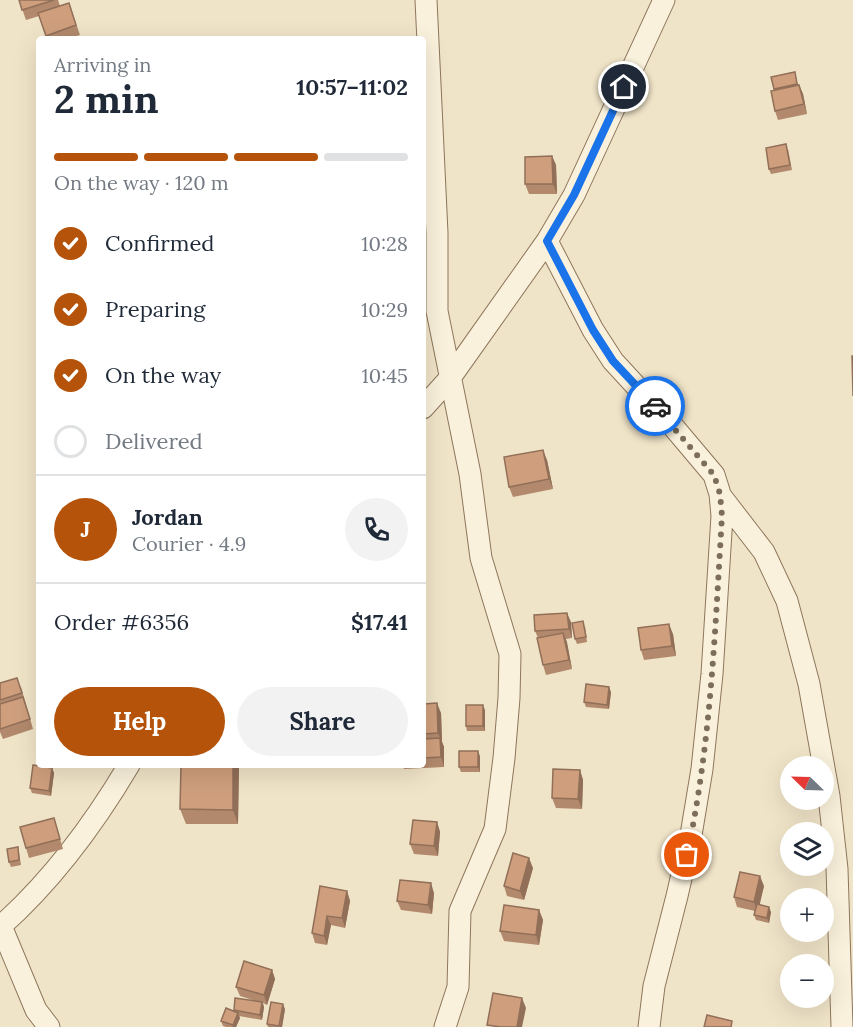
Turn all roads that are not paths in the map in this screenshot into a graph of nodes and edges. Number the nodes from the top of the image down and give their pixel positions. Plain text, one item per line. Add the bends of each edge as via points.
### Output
1 (426, 0) edge
2 (664, 0) edge
3 (547, 241) junction
4 (450, 378) junction
5 (426, 405) edge
6 (720, 494) junction
7 (127, 768) edge
8 (0, 927) edge
9 (49, 1027) edge
10 (445, 1027) edge
11 (649, 1027) edge
12 (842, 1027) edge

1 - 4 street via 437,311
2 - 3 street via 574,195
3 - 4 street
3 - 6 street via 613,361 714,475
4 - 5 street
4 - 10 street via 470,474 481,558 510,654 495,829 460,911 458,987
6 - 11 street via 713,663 702,769 691,835 654,986
6 - 12 street via 764,552 787,601 809,684 829,796 837,869
7 - 8 street via 66,858
8 - 9 street via 36,1010

